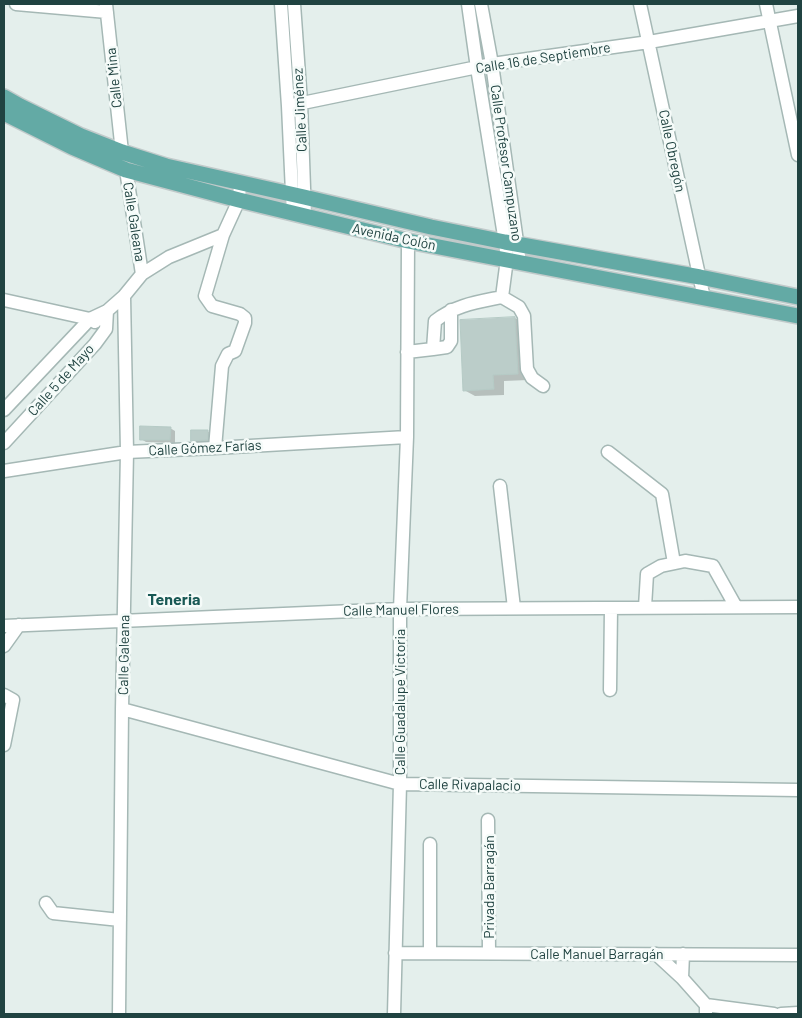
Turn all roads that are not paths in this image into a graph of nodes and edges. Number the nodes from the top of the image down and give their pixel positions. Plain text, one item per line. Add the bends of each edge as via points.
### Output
1 (16, 4) edge
2 (281, 4) edge
3 (294, 4) edge
4 (468, 4) edge
5 (481, 4) edge
6 (640, 4) edge
7 (766, 4) edge
8 (107, 8) edge
9 (798, 16) edge
10 (770, 20) junction
11 (648, 42) junction
12 (291, 50) junction
13 (492, 64) junction
14 (477, 68) junction
15 (4, 97) edge
16 (295, 105) junction
17 (4, 113) edge
18 (122, 152) junction
19 (798, 155) edge
20 (126, 170) junction
21 (240, 183) junction
22 (298, 196) junction
23 (239, 200) junction
24 (299, 215) junction
25 (223, 235) junction
26 (408, 241) junction
27 (512, 243) junction
28 (513, 261) junction
29 (142, 274) junction
30 (700, 277) junction
31 (124, 296) junction
32 (502, 297) junction
33 (798, 297) edge
34 (704, 298) junction
35 (4, 300) edge
36 (107, 311) junction
37 (798, 316) edge
38 (90, 319) junction
39 (106, 329) junction
40 (407, 352) junction
41 (543, 386) dead end
42 (4, 410) edge
43 (406, 437) junction
44 (4, 443) edge
45 (215, 448) junction
46 (127, 452) junction
47 (608, 452) dead end
48 (4, 471) edge
49 (500, 486) dead end
50 (674, 563) junction
51 (736, 607) junction
52 (798, 607) edge
53 (514, 608) junction
54 (611, 608) junction
55 (645, 608) junction
56 (400, 609) junction
57 (125, 621) junction
58 (19, 625) junction
59 (4, 626) edge
60 (4, 646) edge
61 (610, 690) dead end
62 (4, 695) edge
63 (122, 709) junction
64 (4, 745) edge
65 (400, 784) junction
66 (798, 790) edge
67 (488, 820) dead end
68 (430, 844) dead end
69 (46, 903) dead end
70 (120, 920) junction
71 (395, 953) junction
72 (430, 953) junction
73 (489, 953) junction
74 (656, 954) junction
75 (683, 954) junction
76 (798, 955) edge
77 (682, 978) junction
78 (706, 1010) edge
79 (798, 1013) edge
80 (119, 1014) edge
81 (394, 1014) edge
82 (774, 1014) edge
83 (781, 1014) edge

1 - 8 street
2 - 12 street, Calle Jiménez
3 - 12 street, Calle Jiménez
4 - 14 street, Calle Profesor Campuzano
5 - 13 street, Calle Profesor Campuzano
6 - 11 street, Calle Obregón
7 - 10 street
8 - 18 street, Calle Mina
9 - 10 street, Calle 16 de Septiembre
10 - 11 street, Calle 16 de Septiembre
10 - 19 street
11 - 13 street, Calle 16 de Septiembre
11 - 30 street, Calle Obregón
12 - 16 street, Calle Jiménez
13 - 14 street, Calle 16 de Septiembre
13 - 27 street, Calle Profesor Campuzano
14 - 16 street, Calle 16 de Septiembre
14 - 27 street, Calle Profesor Campuzano
15 - 18 main road, Avenida Colón via 81,136
16 - 22 street, Calle Jiménez
17 - 20 main road, Avenida Colón
18 - 21 main road, Avenida Colón
20 - 23 main road, Avenida Colón
20 - 29 street, Calle Galeana
21 - 22 main road, Avenida Colón
21 - 23 street
22 - 24 street, Calle Jiménez
22 - 27 main road, Avenida Colón
23 - 24 main road, Avenida Colón
23 - 25 street
24 - 26 main road, Avenida Colón
25 - 29 street, Calle 5 de Mayo via 169,257
25 - 45 street via 205,296 212,306 240,314 245,323 235,351 228,354 222,366
26 - 28 main road, Avenida Colón
26 - 40 street, Calle Guadalupe Victoria
27 - 28 street, Calle Profesor Campuzano
27 - 30 main road, Avenida Colón
28 - 32 street, Calle Profesor Campuzano
28 - 34 main road, Avenida Colón
29 - 31 street, Calle 5 de Mayo
30 - 33 main road, Avenida Colón
30 - 34 street, Calle Obregón
31 - 36 street, Calle 5 de Mayo
31 - 46 street, Calle Galeana
32 - 40 street via 451,310 451,342 447,348
32 - 41 street via 519,307 524,316 527,369 532,378
34 - 37 main road, Avenida Colón
35 - 38 street
36 - 38 street, Calle 5 de Mayo
36 - 39 street
38 - 39 street
38 - 42 street, Calle 5 de Mayo
39 - 44 street, Calle 5 de Mayo
40 - 43 street, Calle Guadalupe Victoria
43 - 45 street, Calle Gómez Farías
43 - 56 street, Calle Guadalupe Victoria
45 - 46 street, Calle Gómez Farías
46 - 48 street, Calle Gómez Farías
46 - 57 street, Calle Galeana
47 - 50 street via 662,494
49 - 53 street
50 - 51 street via 685,561 713,566
50 - 55 street via 648,574
51 - 52 street, Calle Manuel Flores
51 - 55 street, Calle Manuel Flores
53 - 54 street, Calle Manuel Flores
53 - 56 street, Calle Manuel Flores
54 - 55 street, Calle Manuel Flores
54 - 61 street
56 - 57 street, Calle Manuel Flores
56 - 65 street, Calle Guadalupe Victoria
57 - 58 street, Calle Manuel Flores
57 - 63 street, Calle Galeana
58 - 59 street, Calle Manuel Flores
58 - 60 street
62 - 64 street via 13,700
63 - 65 street, Calle Rivapalacio
63 - 70 street, Calle Galeana
65 - 66 street, Calle Rivapalacio
65 - 71 street, Calle Guadalupe Victoria
67 - 73 street, Privada Barragán
68 - 72 street
69 - 70 street via 53,913
70 - 80 street, Calle Galeana
71 - 72 street, Calle Manuel Barragán
71 - 81 street, Calle Guadalupe Victoria
72 - 73 street, Calle Manuel Barragán
73 - 74 street, Calle Manuel Barragán
74 - 75 street, Calle Manuel Barragán
74 - 77 street
75 - 76 street, Calle Manuel Barragán
75 - 77 street
77 - 78 street
78 - 82 street
79 - 83 street

